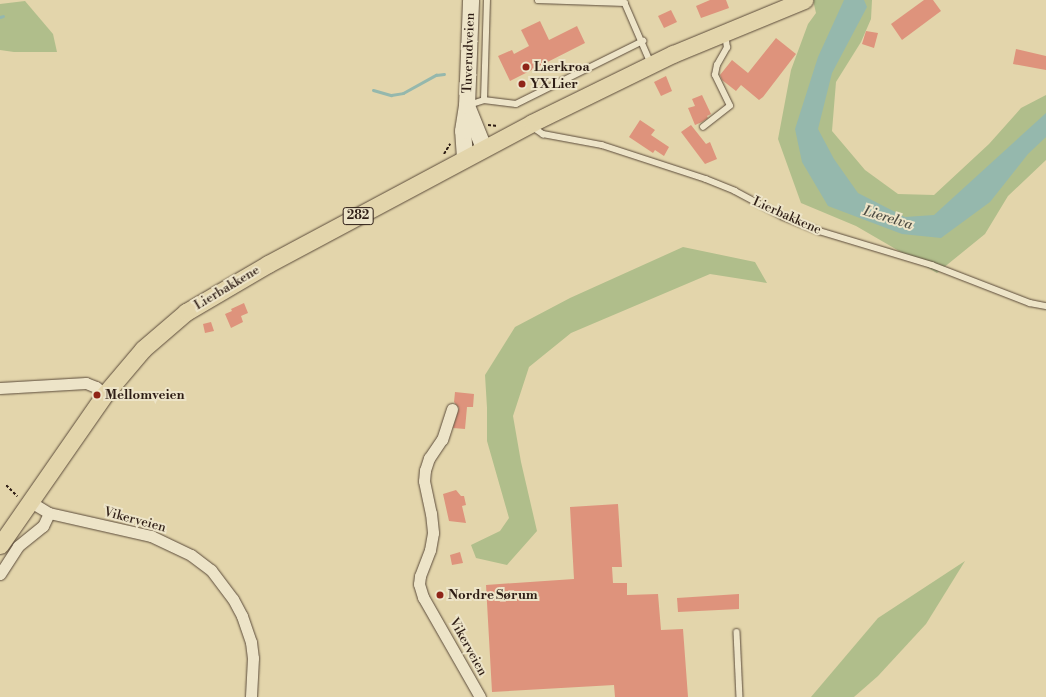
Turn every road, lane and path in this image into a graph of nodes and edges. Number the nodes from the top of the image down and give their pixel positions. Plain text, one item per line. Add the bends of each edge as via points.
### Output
1 (471, 0) edge
2 (488, 0) edge
3 (538, 0) edge
4 (804, 0) edge
5 (725, 32) junction
6 (643, 42) junction
7 (652, 64) junction
8 (484, 100) junction
9 (467, 106) junction
10 (532, 123) junction
11 (703, 127) dead end
12 (484, 148) junction
13 (465, 158) junction
14 (1046, 306) edge
15 (0, 388) edge
16 (105, 394) junction
17 (452, 408) dead end
18 (6, 485) dead end
19 (30, 501) junction
20 (49, 513) junction
21 (0, 545) edge
22 (0, 574) edge
23 (737, 632) dead end
24 (251, 697) edge
25 (480, 697) edge
26 (740, 697) edge

1 - 9 main road, Tuverudveien
2 - 8 lane
3 - 6 lane via 626,2
4 - 5 main road, Lierbakkene / 282
5 - 7 main road, Lierbakkene / 282
5 - 11 lane via 727,48 715,75 730,106
6 - 7 lane
6 - 8 lane via 516,104
7 - 10 main road, Lierbakkene / 282
8 - 9 lane
9 - 12 main road, Tuverudveien
9 - 13 main road, Tuverudveien via 463,131
10 - 12 main road, Lierbakkene / 282
10 - 14 lane, Lierbakkene via 543,134 602,145 686,172 735,191 784,217 932,265 1030,303
12 - 13 main road, Lierbakkene / 282
13 - 16 main road, Lierbakkene / 282 via 268,264 186,312 143,349
15 - 16 street via 86,383
16 - 19 main road, Lierbakkene / 282
17 - 25 street, Vikerveien via 442,439 424,470 433,533 419,584 423,597
18 - 19 path via 18,497
19 - 20 street, Vikerveien
19 - 21 main road, Lierbakkene / 282
20 - 22 street via 42,526 18,546
20 - 24 street, Vikerveien via 150,536 191,555 211,570 233,599 251,642
23 - 26 lane

